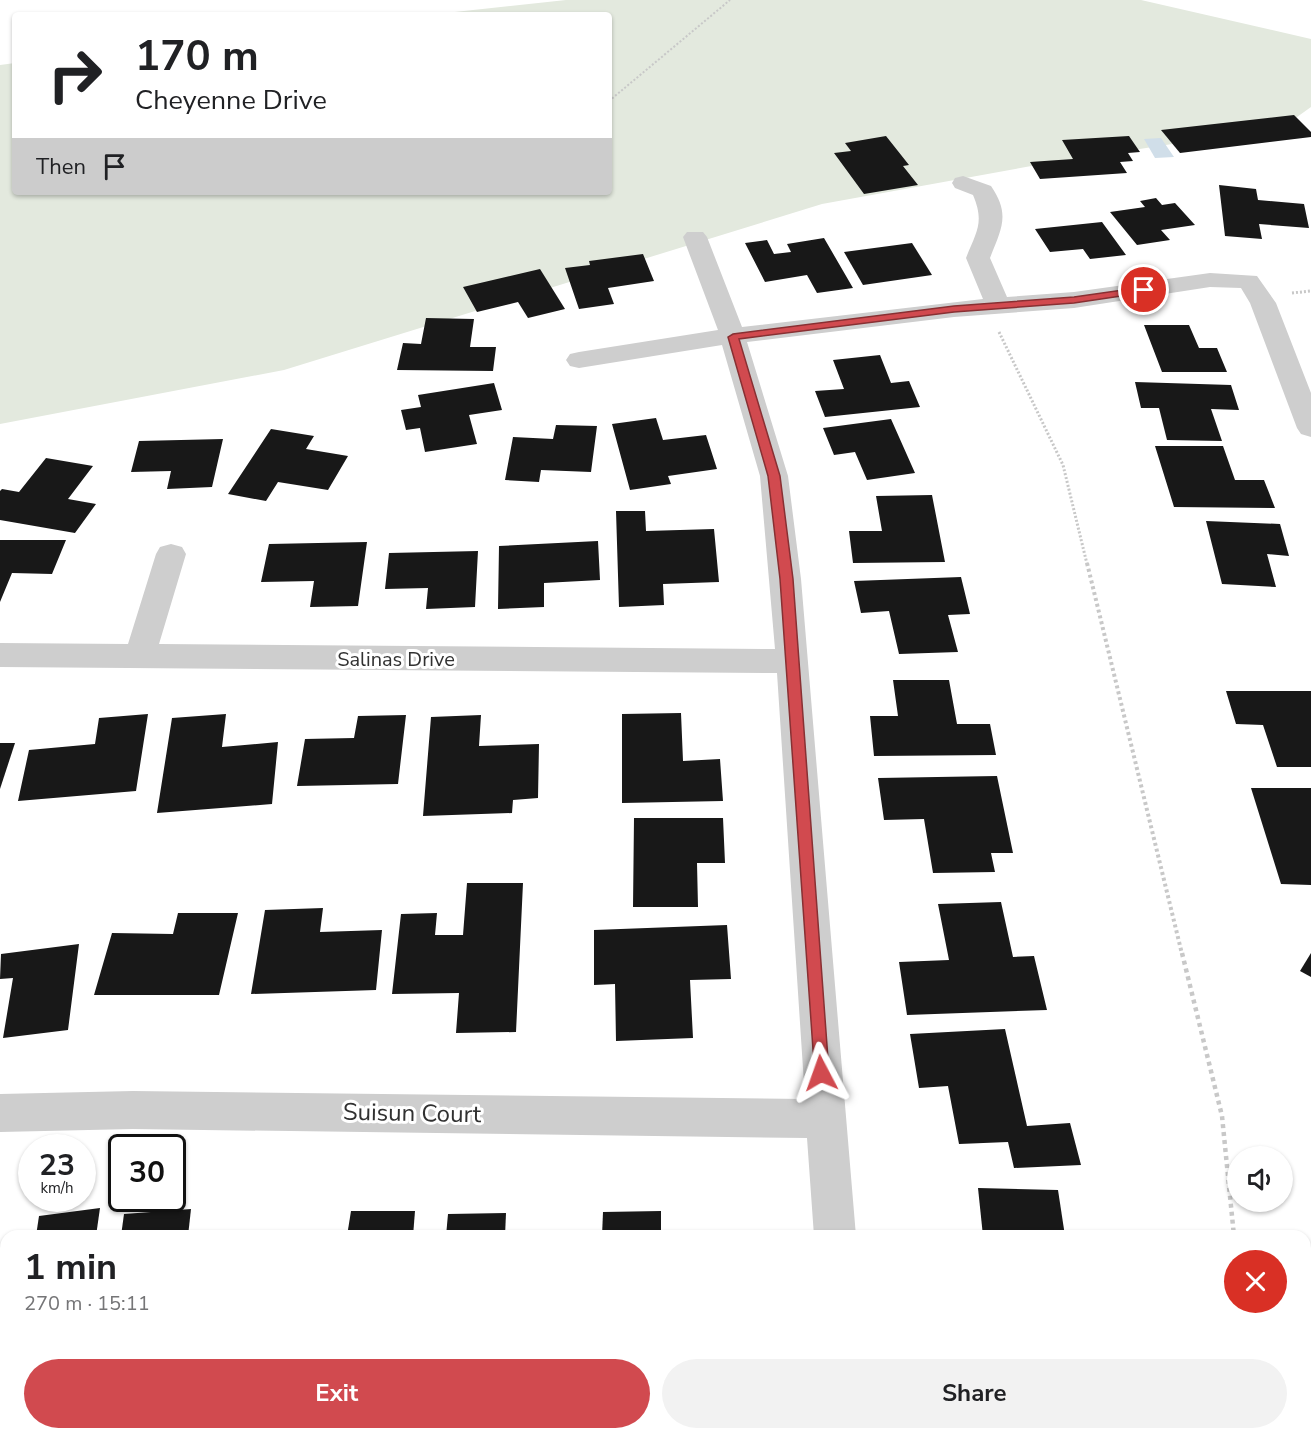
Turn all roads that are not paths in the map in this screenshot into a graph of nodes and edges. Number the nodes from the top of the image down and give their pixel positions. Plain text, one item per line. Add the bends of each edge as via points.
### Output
1 (963, 183) dead end
2 (695, 237) dead end
3 (993, 306) junction
4 (733, 337) junction
5 (579, 360) dead end
6 (1311, 428) edge
7 (171, 554) dead end
8 (0, 655) edge
9 (140, 655) junction
10 (792, 661) junction
11 (0, 1113) edge
12 (824, 1119) junction
13 (834, 1230) edge

1 - 3 street via 983,191 994,224 978,258
2 - 4 street
3 - 4 street
3 - 6 street via 1074,300 1210,280 1248,281 1263,303
4 - 5 street
4 - 10 street via 774,476
7 - 9 street
8 - 9 street, Salinas Drive
9 - 10 street, Salinas Drive
10 - 12 street
11 - 12 street, Suisun Court via 157,1110
12 - 13 street

